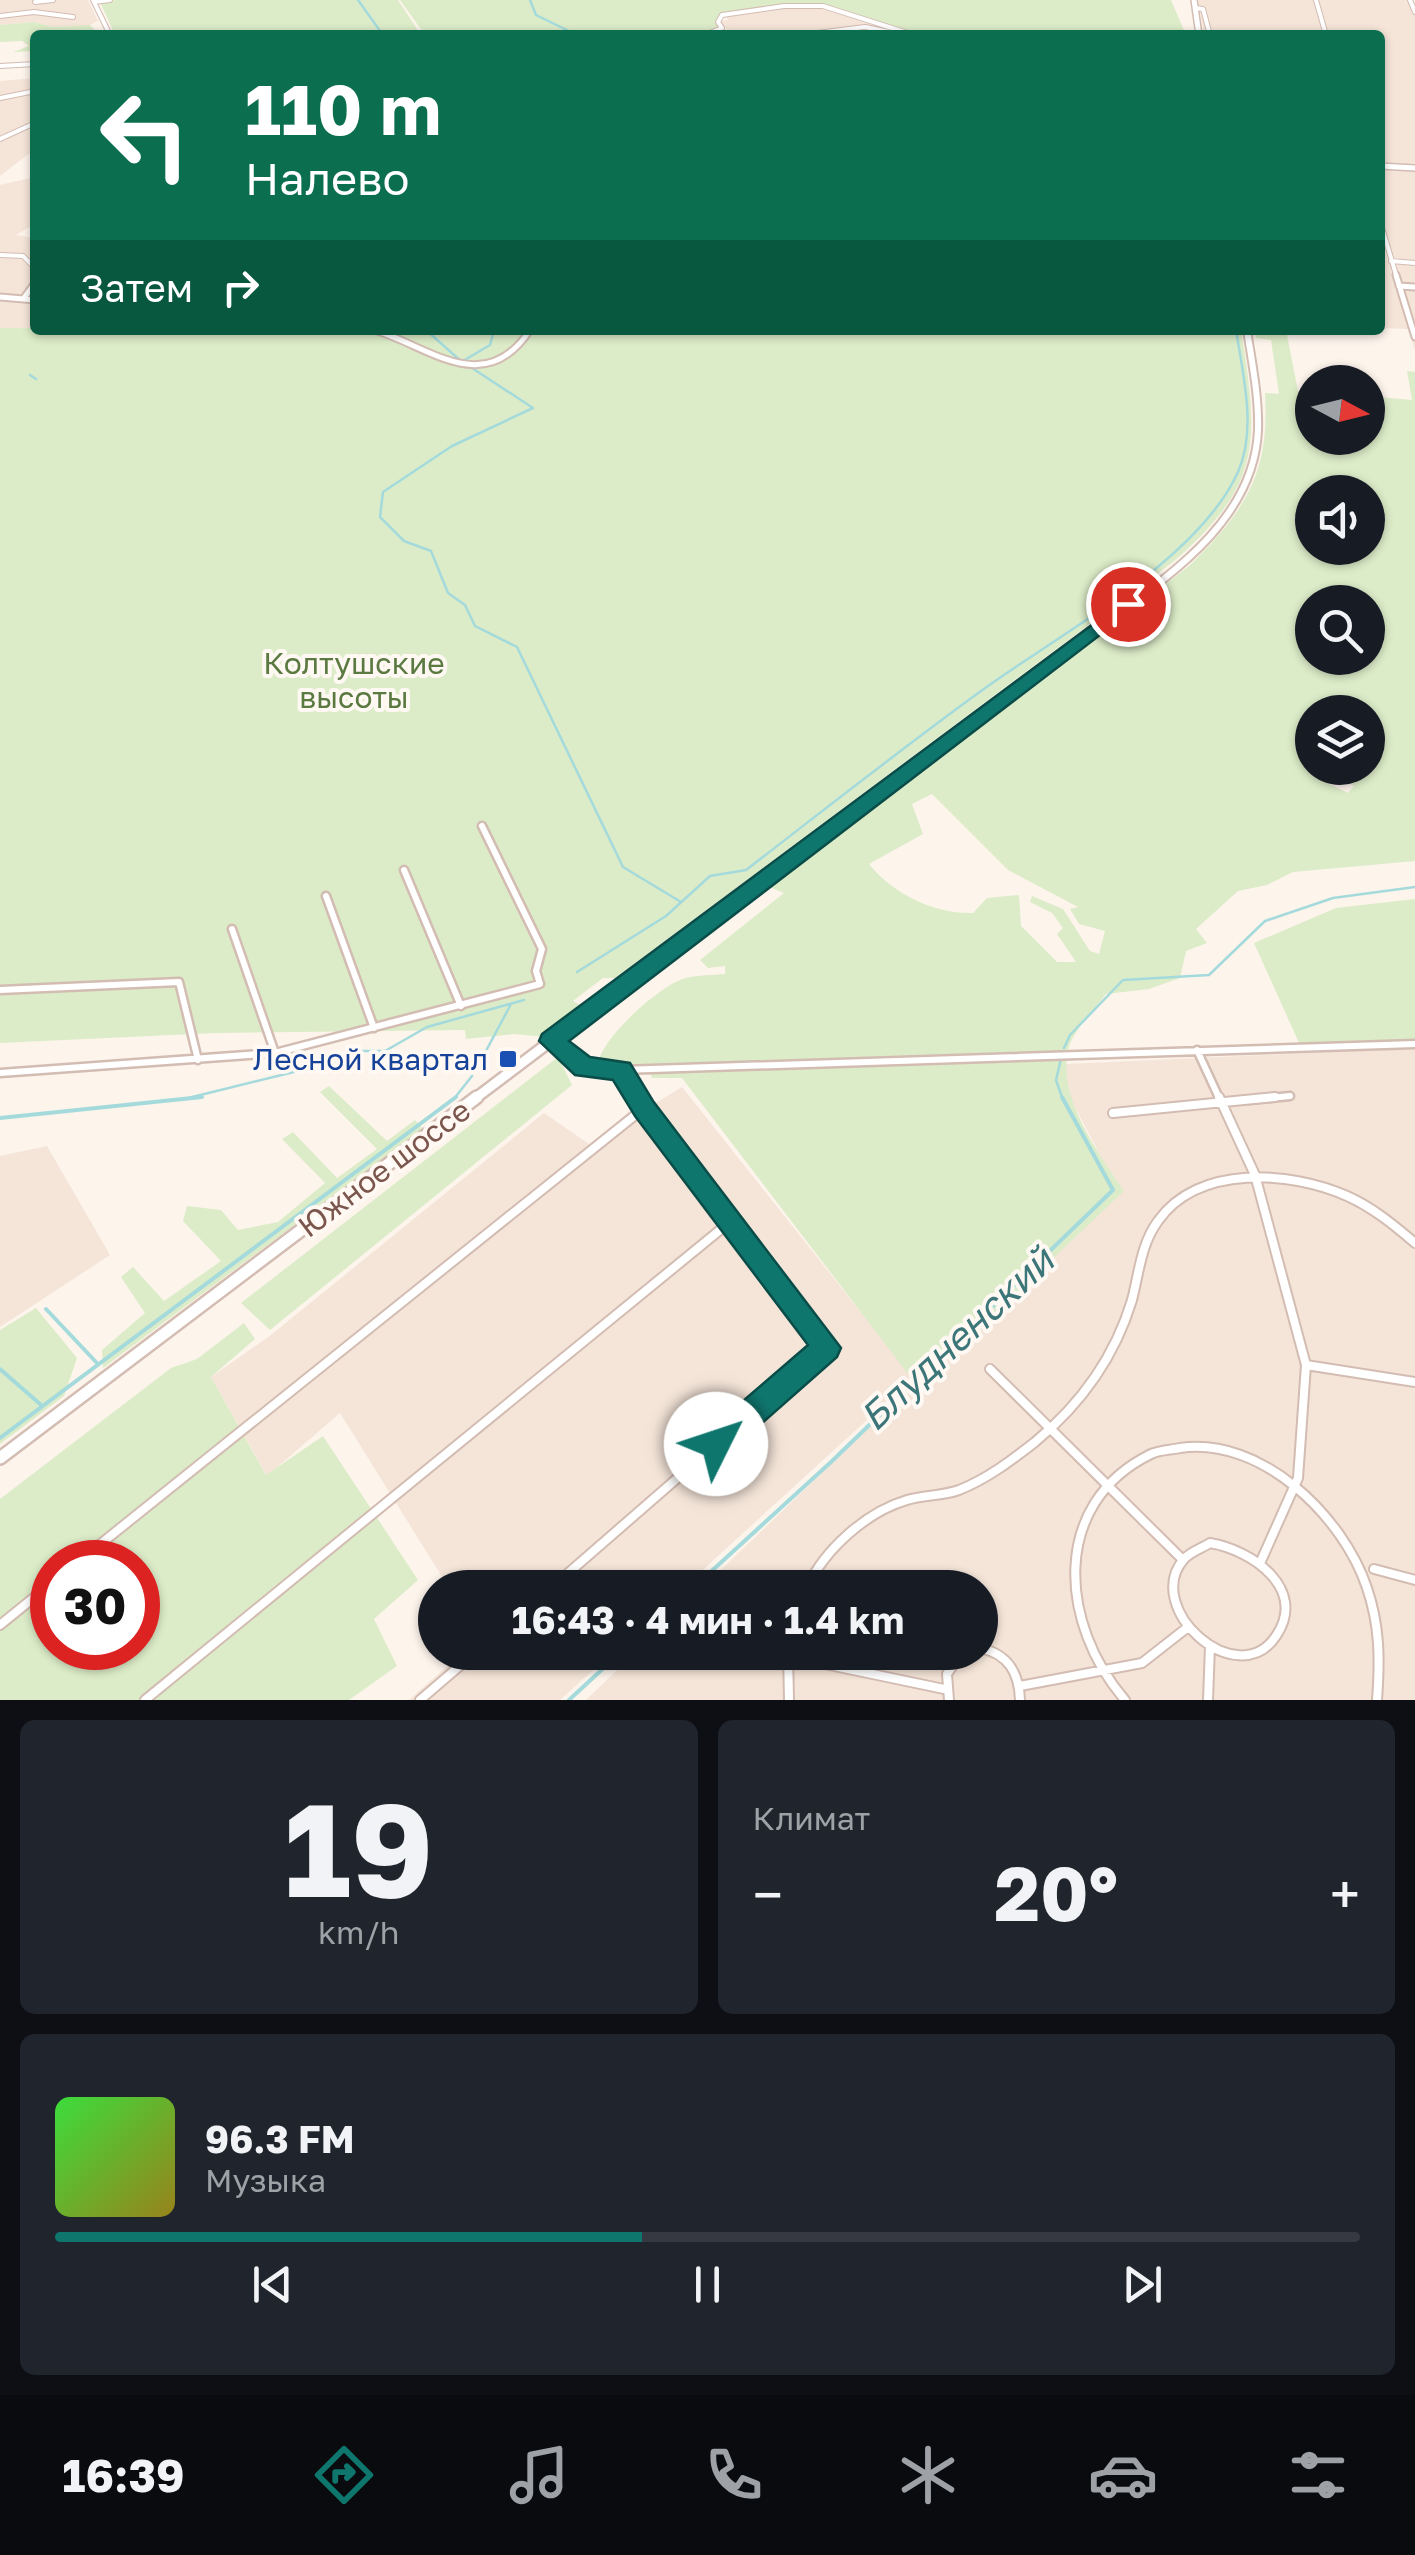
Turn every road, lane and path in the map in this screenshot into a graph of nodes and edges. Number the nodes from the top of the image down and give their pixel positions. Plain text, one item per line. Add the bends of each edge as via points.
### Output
1 (52, 0) edge
2 (110, 0) edge
3 (1316, 0) edge
4 (1410, 0) edge
5 (34, 1) edge
6 (94, 1) edge
7 (1195, 4) edge
8 (34, 12) junction
9 (1415, 12) edge
10 (0, 16) edge
11 (73, 17) dead end
12 (108, 30) edge
13 (717, 30) edge
14 (841, 30) edge
15 (880, 30) edge
16 (899, 30) edge
17 (1199, 30) edge
18 (1208, 30) edge
19 (1325, 30) edge
20 (30, 64) edge
21 (0, 66) edge
22 (30, 92) edge
23 (0, 98) edge
24 (30, 124) edge
25 (0, 139) edge
26 (1385, 166) edge
27 (1415, 168) edge
28 (1385, 240) edge
29 (0, 255) edge
30 (1391, 262) junction
31 (30, 263) edge
32 (1415, 263) edge
33 (1399, 286) junction
34 (1415, 287) edge
35 (30, 290) edge
36 (0, 297) edge
37 (23, 299) junction
38 (30, 300) edge
39 (396, 335) edge
40 (528, 335) edge
41 (1249, 335) edge
42 (1415, 337) edge
43 (482, 826) dead end
44 (404, 870) dead end
45 (326, 896) dead end
46 (232, 929) dead end
47 (0, 990) edge
48 (461, 1006) junction
49 (374, 1028) junction
50 (551, 1041) junction
51 (1415, 1044) edge
52 (1197, 1050) junction
53 (275, 1053) junction
54 (198, 1060) junction
55 (621, 1070) junction
56 (0, 1073) edge
57 (1290, 1096) dead end
58 (1220, 1101) junction
59 (644, 1108) junction
60 (1112, 1113) dead end
61 (1255, 1175) junction
62 (731, 1221) junction
63 (1415, 1243) edge
64 (1306, 1365) junction
65 (990, 1369) dead end
66 (1415, 1382) edge
67 (1052, 1428) junction
68 (0, 1458) edge
69 (1298, 1478) junction
70 (1109, 1484) junction
71 (1357, 1539) dead end
72 (105, 1540) edge
73 (1367, 1553) dead end
74 (1182, 1559) junction
75 (1261, 1560) junction
76 (1373, 1569) junction
77 (572, 1570) edge
78 (821, 1570) edge
79 (1415, 1580) edge
80 (1380, 1585) dead end
81 (30, 1601) edge
82 (1387, 1618) dead end
83 (0, 1625) edge
84 (1188, 1627) junction
85 (1210, 1646) junction
86 (998, 1653) edge
87 (455, 1670) edge
88 (788, 1670) edge
89 (856, 1670) edge
90 (949, 1670) edge
91 (1106, 1672) junction
92 (1020, 1686) junction
93 (944, 1688) junction
94 (144, 1700) edge
95 (420, 1700) edge
96 (789, 1700) edge
97 (949, 1700) edge
98 (1020, 1700) edge
99 (1125, 1700) edge
100 (1208, 1700) edge
101 (1377, 1700) edge

1 - 5 street
2 - 6 street
3 - 19 street
4 - 9 street
5 - 8 street
6 - 12 street
7 - 17 street
7 - 18 street
8 - 10 street
8 - 11 street
13 - 16 street via 722,15 807,5
14 - 15 street
20 - 21 street
22 - 23 street
24 - 25 street
26 - 27 street
28 - 30 street
29 - 31 street
30 - 32 street
30 - 33 street
33 - 34 street
33 - 42 street
35 - 37 street
36 - 37 street
37 - 38 street
39 - 40 street via 435,359 462,364 506,356
41 - 50 street, Южное шоссе via 1260,435 1241,498 1216,531 1183,563
43 - 48 street via 542,950 540,984
44 - 48 street
45 - 49 street
46 - 53 street
47 - 54 street via 179,982
48 - 49 street
49 - 53 street
50 - 55 street via 584,1068
50 - 68 street, Южное шоссе
51 - 52 street
52 - 55 street
52 - 58 street
53 - 54 street
54 - 56 street
55 - 59 street
57 - 58 street
58 - 60 street
58 - 61 street
59 - 62 street
59 - 72 street
61 - 63 street via 1337,1189
61 - 64 street
61 - 67 street via 1198,1187 1166,1210 1150,1234 1124,1326 1091,1384
62 - 77 street via 827,1348
62 - 94 street
64 - 66 street
64 - 69 street
65 - 67 street
67 - 70 street
67 - 78 street via 954,1492 902,1501 851,1530
69 - 70 street via 1252,1454 1204,1446 1159,1451
69 - 71 street via 1337,1511
69 - 75 street
70 - 74 street
70 - 91 street via 1092,1504 1076,1546 1075,1596 1090,1648
73 - 76 street
74 - 75 street via 1194,1548 1227,1543
74 - 84 street via 1174,1591
75 - 85 street via 1282,1594 1281,1630 1257,1652 1239,1655
76 - 79 street
76 - 80 street
81 - 83 street
82 - 101 street via 1390,1650
84 - 85 street
84 - 91 street via 1142,1663
85 - 100 street
86 - 92 street
87 - 95 street
88 - 96 street
89 - 93 street
90 - 93 street
91 - 92 street
91 - 99 street
92 - 98 street
93 - 97 street

